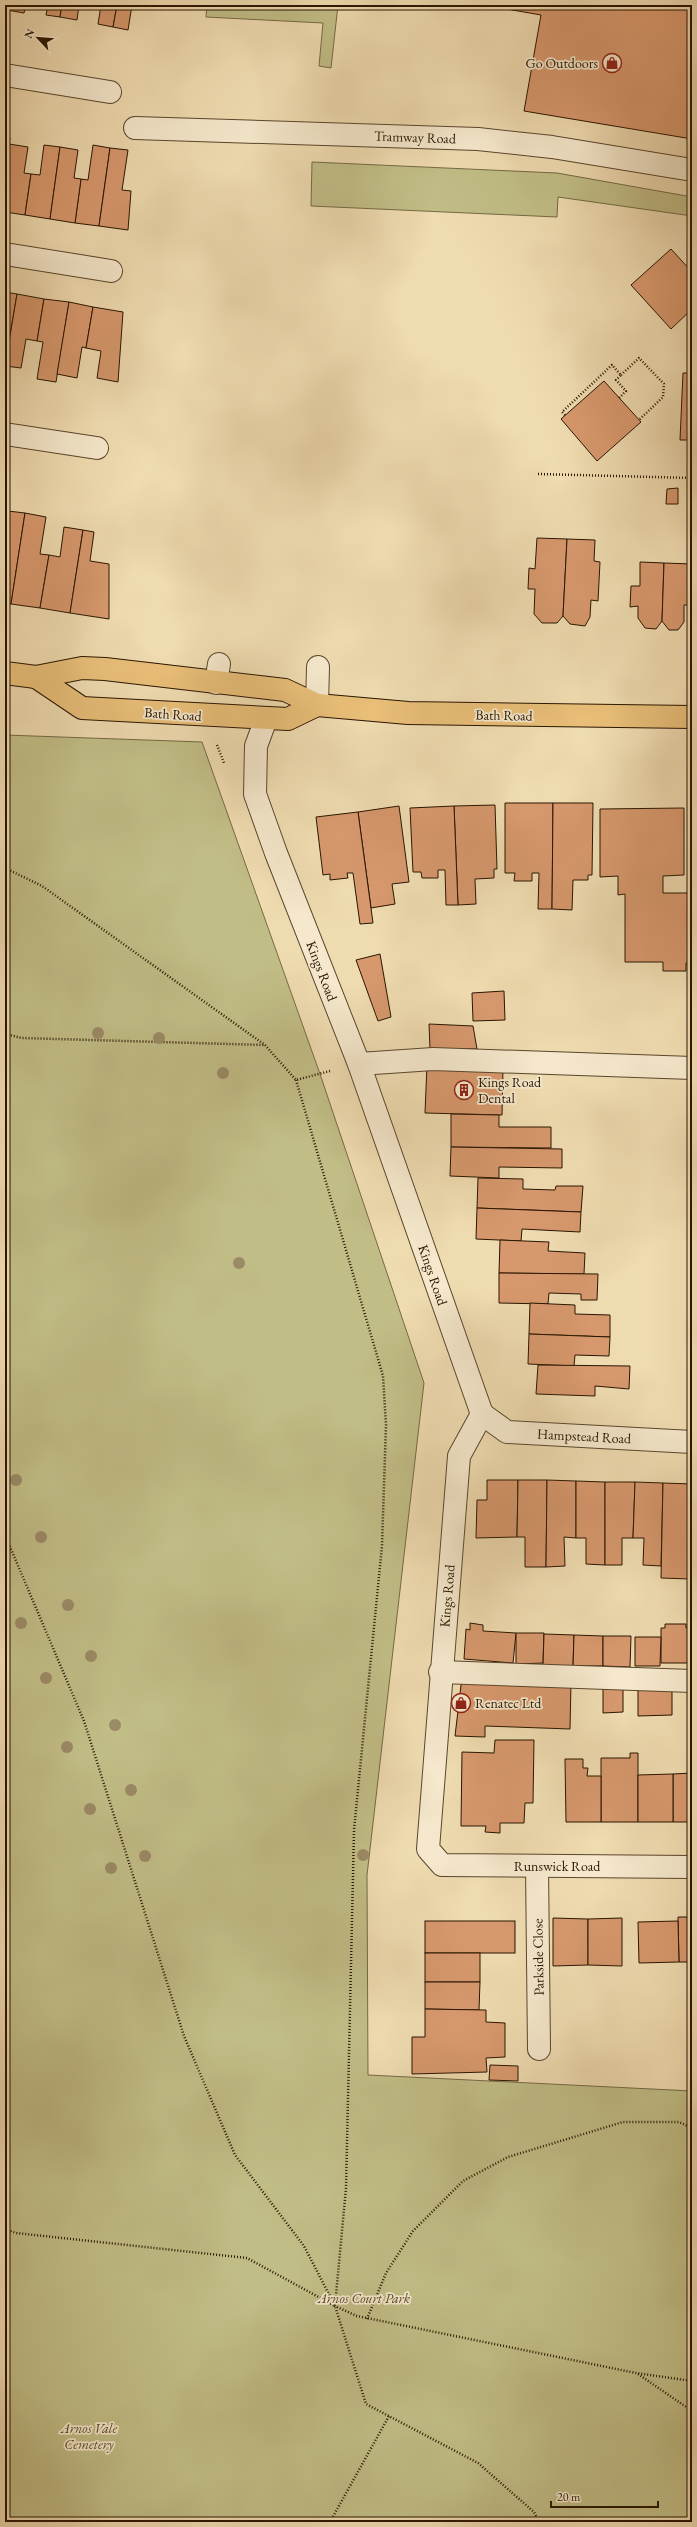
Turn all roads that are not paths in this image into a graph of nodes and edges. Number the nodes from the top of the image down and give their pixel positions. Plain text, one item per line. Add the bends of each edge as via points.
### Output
1 (5, 76) edge
2 (110, 92) dead end
3 (135, 128) dead end
4 (692, 170) edge
5 (5, 254) edge
6 (111, 271) dead end
7 (5, 434) edge
8 (97, 448) dead end
9 (318, 667) dead end
10 (5, 673) edge
11 (36, 677) junction
12 (317, 706) junction
13 (692, 717) edge
14 (266, 719) junction
15 (359, 1064) junction
16 (692, 1068) edge
17 (482, 1414) junction
18 (692, 1442) edge
19 (440, 1672) junction
20 (692, 1681) edge
21 (428, 1849) joint
22 (537, 1866) junction
23 (692, 1867) edge
24 (539, 2049) dead end

1 - 2 street
3 - 4 street, Tramway Road via 478,139 552,147
5 - 6 street
7 - 8 street
9 - 12 street
10 - 11 highway, Bath Road
11 - 12 highway, Bath Road via 82,668 218,673 285,690
11 - 14 highway, Bath Road via 82,708
12 - 13 highway, Bath Road via 454,715
12 - 14 highway, Bath Road via 288,719
14 - 15 street, Kings Road via 256,746 255,794
15 - 16 street via 433,1059
15 - 17 street, Kings Road
17 - 18 street, Hampstead Road via 507,1432
17 - 19 street, Kings Road via 459,1456
19 - 20 street
19 - 21 street, Kings Road
21 - 22 street, Runswick Road via 442,1865
22 - 23 street, Runswick Road
22 - 24 street, Parkside Close

